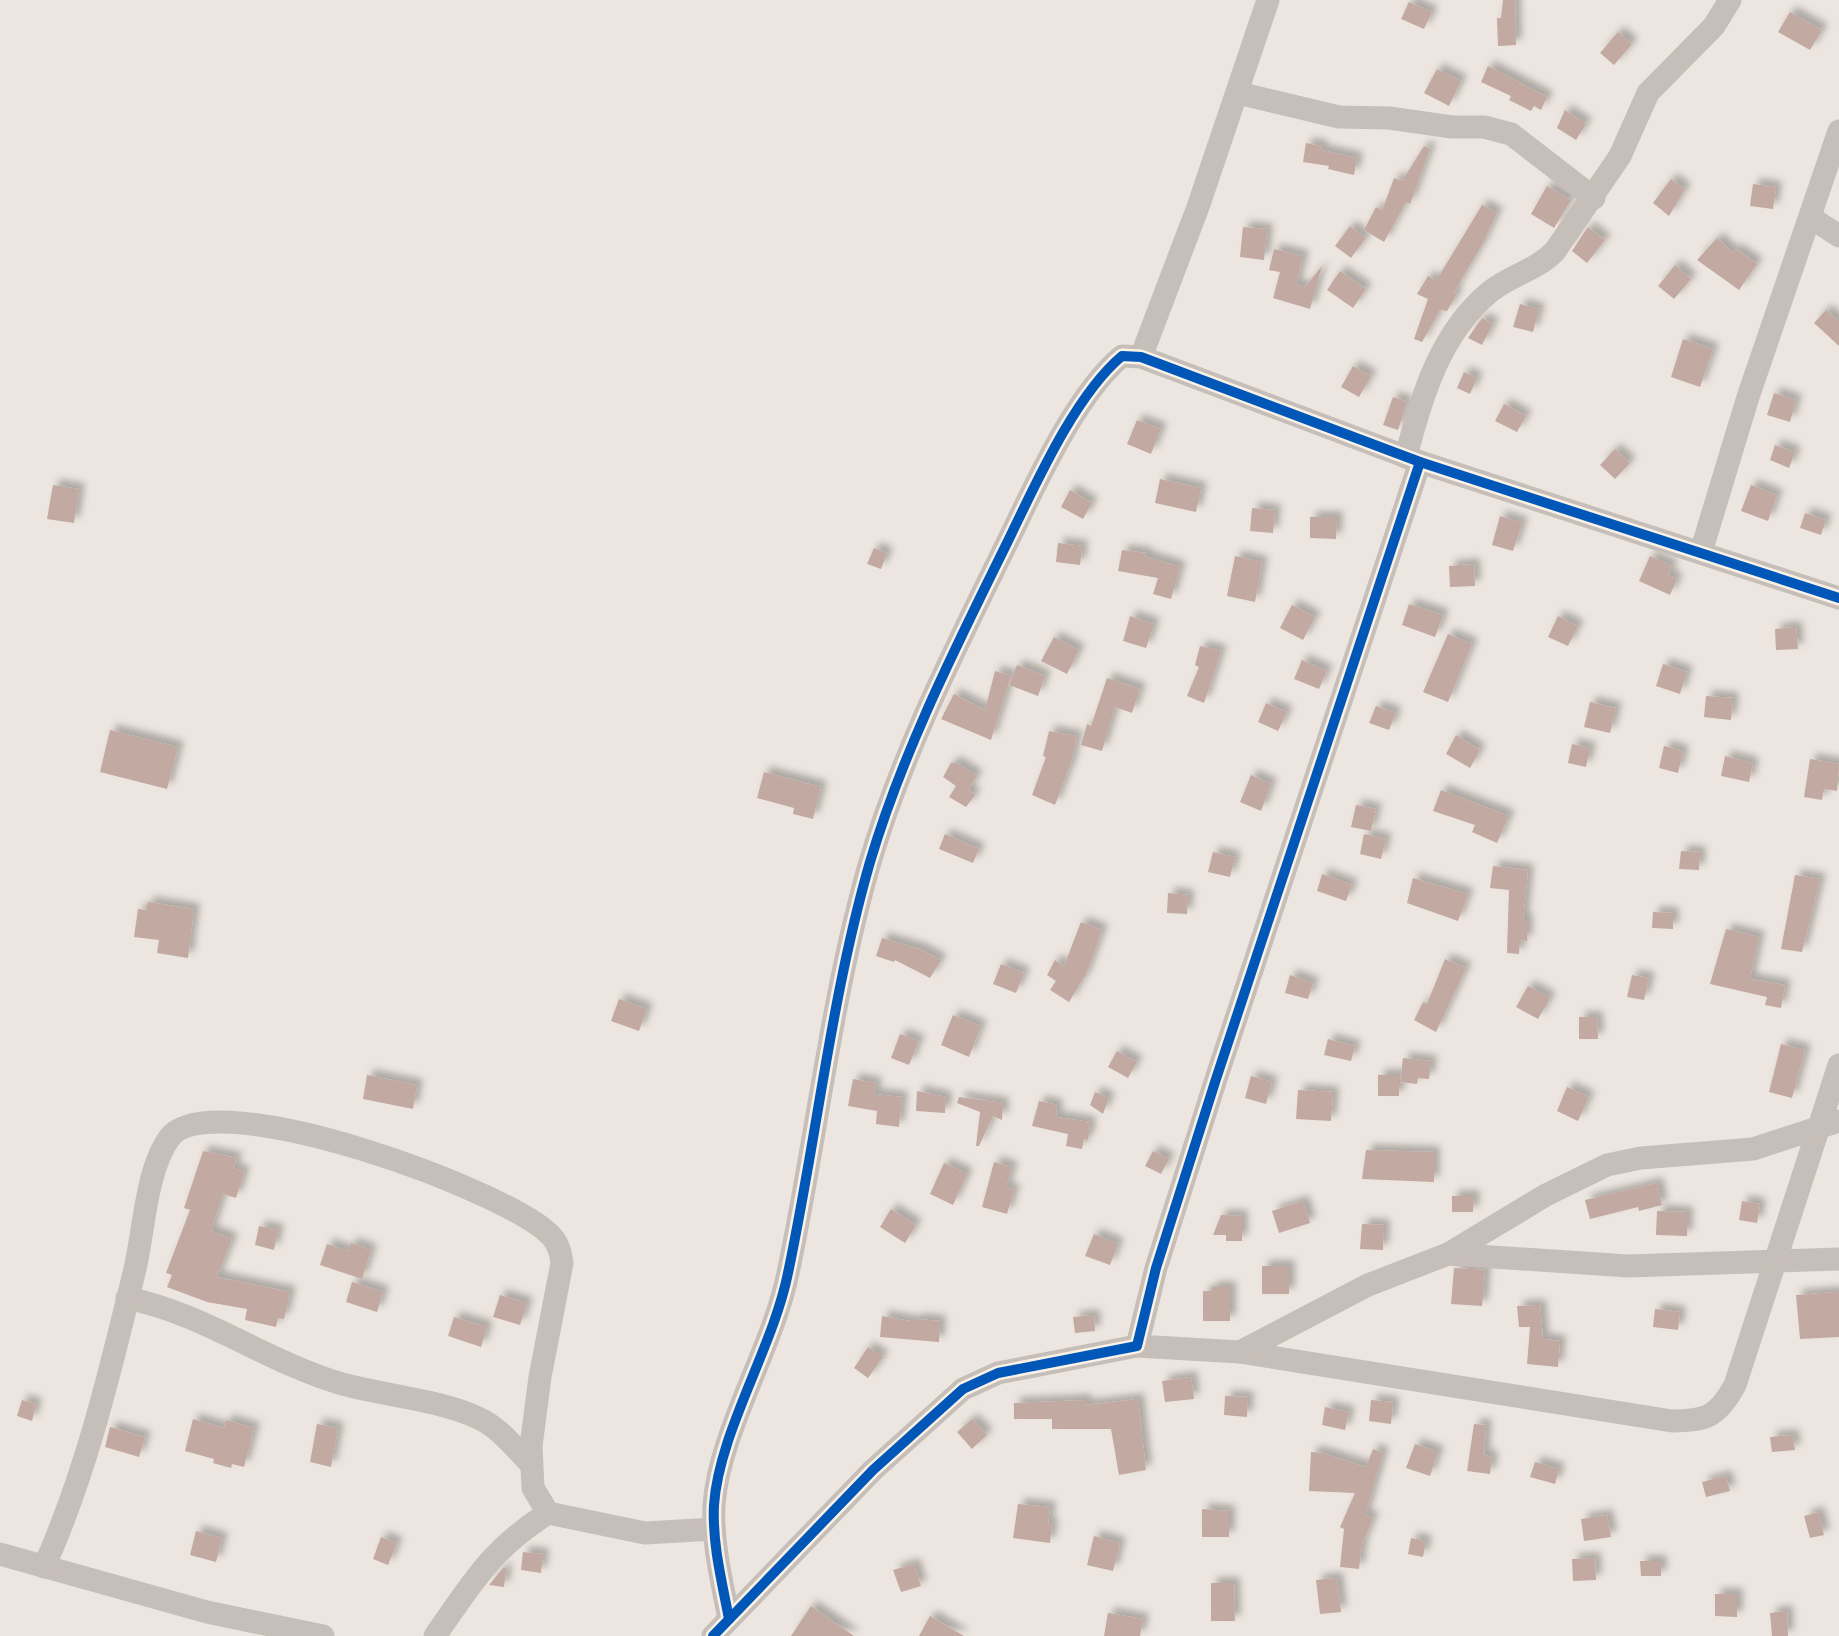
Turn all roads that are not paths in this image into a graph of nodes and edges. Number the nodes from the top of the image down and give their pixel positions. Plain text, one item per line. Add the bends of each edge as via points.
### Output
1 (1268, 0) edge
2 (1730, 0) edge
3 (1238, 93) junction
4 (1839, 131) edge
5 (1594, 198) junction
6 (1810, 217) junction
7 (1839, 236) edge
8 (1141, 357) junction
9 (1413, 459) junction
10 (1701, 552) junction
11 (1839, 598) edge
12 (1839, 1065) edge
13 (1829, 1124) edge
14 (1448, 1254) junction
15 (1839, 1259) edge
16 (1777, 1262) junction
17 (127, 1298) junction
18 (1138, 1346) junction
19 (1240, 1352) junction
20 (530, 1463) junction
21 (548, 1513) junction
22 (714, 1529) junction
23 (0, 1554) edge
24 (44, 1567) junction
25 (729, 1619) junction
26 (323, 1636) edge
27 (435, 1636) edge
28 (713, 1636) edge

1 - 3 street
2 - 5 street via 1714,26 1648,93 1620,156
3 - 5 street via 1339,117 1503,130
3 - 8 street
4 - 6 street
5 - 9 street via 1549,258 1492,291 1466,318 1425,387
6 - 7 street
6 - 10 street
8 - 9 street
8 - 22 street via 1122,356 1105,370 1067,429 941,680 893,791 843,970 788,1278 720,1473
9 - 10 street
9 - 18 street via 1156,1268
10 - 11 street
12 - 13 street
13 - 14 street via 1753,1149 1607,1165 1546,1195
13 - 16 street
14 - 16 street via 1583,1265
14 - 19 street via 1368,1285
15 - 16 street
16 - 19 street via 1735,1385 1724,1405 1709,1417 1691,1421
17 - 20 street via 152,1303 340,1383 476,1416
17 - 20 street via 158,1161 168,1139 187,1125 220,1120 255,1123 398,1162 537,1224 561,1251
17 - 24 street via 86,1463
18 - 19 street
18 - 25 street via 998,1373 963,1389 873,1470
20 - 21 street via 533,1488
21 - 22 street via 645,1533
21 - 27 street via 482,1568
22 - 25 street
23 - 24 street
24 - 26 street via 207,1612
25 - 28 street

